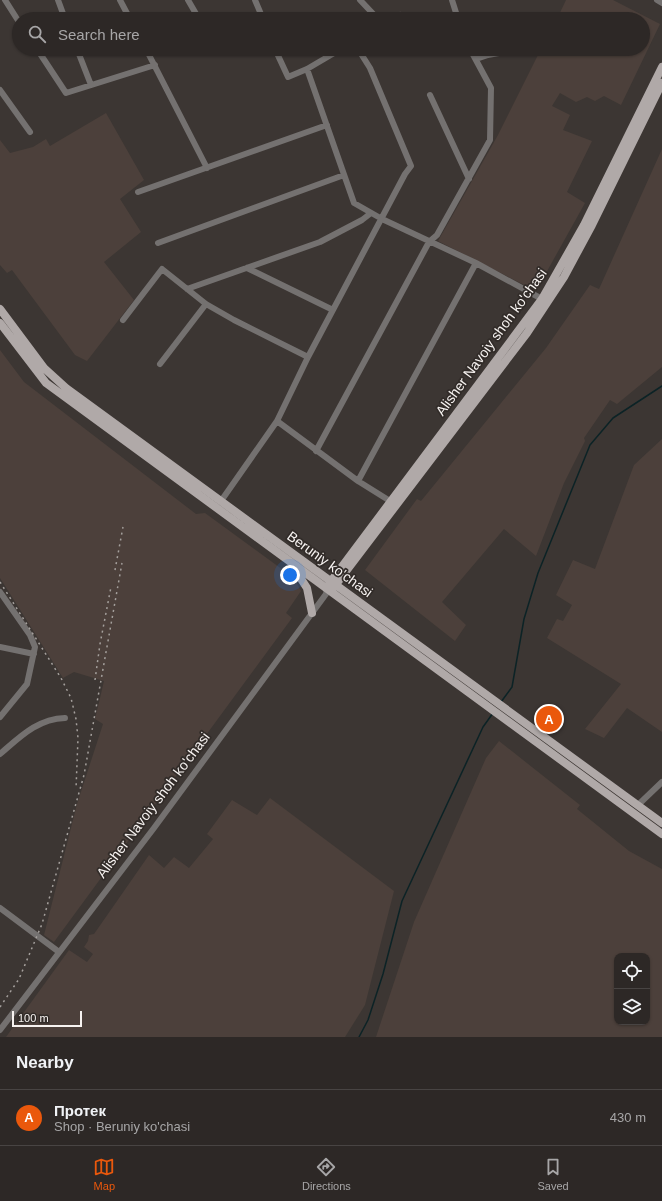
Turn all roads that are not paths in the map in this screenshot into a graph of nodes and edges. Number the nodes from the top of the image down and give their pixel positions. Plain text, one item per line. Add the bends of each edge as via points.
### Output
1 (5, 0) edge
2 (58, 0) edge
3 (120, 0) edge
4 (188, 0) edge
5 (255, 0) edge
6 (360, 0) edge
7 (452, 0) edge
8 (657, 0) edge
9 (662, 3) edge
10 (13, 12) edge
11 (62, 12) edge
12 (126, 12) edge
13 (195, 12) edge
14 (260, 12) edge
15 (371, 12) edge
16 (456, 12) edge
17 (42, 56) edge
18 (80, 56) edge
19 (150, 56) edge
20 (278, 56) edge
21 (329, 56) edge
22 (362, 56) edge
23 (474, 56) edge
24 (485, 56) edge
25 (476, 59) junction
26 (155, 65) junction
27 (662, 67) edge
28 (306, 69) junction
29 (662, 83) edge
30 (91, 85) junction
31 (0, 90) edge
32 (430, 95) dead end
33 (327, 125) junction
34 (30, 132) dead end
35 (207, 168) junction
36 (344, 175) junction
37 (468, 179) junction
38 (138, 192) dead end
39 (372, 213) junction
40 (382, 219) junction
41 (429, 242) junction
42 (158, 243) dead end
43 (476, 263) junction
44 (247, 268) junction
45 (187, 289) junction
46 (542, 299) junction
47 (206, 304) junction
48 (0, 308) edge
49 (333, 310) junction
50 (124, 320) dead end
51 (0, 323) edge
52 (308, 357) junction
53 (160, 364) dead end
54 (277, 421) junction
55 (316, 450) junction
56 (358, 481) junction
57 (221, 501) junction
58 (390, 501) junction
59 (288, 561) junction
60 (330, 588) junction
61 (0, 592) edge
62 (312, 613) junction
63 (0, 647) edge
64 (34, 654) junction
65 (0, 717) edge
66 (510, 717) junction
67 (65, 718) dead end
68 (555, 744) junction
69 (550, 751) junction
70 (0, 754) edge
71 (662, 782) edge
72 (638, 805) junction
73 (662, 823) edge
74 (662, 834) edge
75 (0, 908) edge
76 (59, 952) junction
77 (0, 1030) edge

1 - 10 street
2 - 11 street
3 - 12 street
4 - 13 street
5 - 14 street
6 - 15 street
7 - 16 street
8 - 9 street
17 - 30 street via 66,93
18 - 30 street
19 - 26 street
20 - 28 street via 288,77
21 - 28 street
22 - 40 street via 411,162 410,169
23 - 25 street
24 - 25 street
25 - 37 street via 491,88 490,140
26 - 30 street
26 - 35 street
27 - 46 main road, Alisher Navoiy shoh ko'chasi via 584,225
28 - 33 street
29 - 60 main road, Alisher Navoiy shoh ko'chasi via 592,225 564,276 527,333
31 - 34 street
32 - 37 street
33 - 35 street
33 - 36 street
35 - 38 street
36 - 39 street via 354,203
36 - 42 street
37 - 41 street via 437,235
39 - 40 street
39 - 44 street via 320,242
40 - 41 street
40 - 49 street
41 - 43 street
41 - 55 street
43 - 46 street
43 - 56 street
44 - 45 street
44 - 49 street
45 - 47 street
45 - 50 street via 162,269
46 - 58 main road, Alisher Navoiy shoh ko'chasi
47 - 52 street
47 - 53 street
48 - 57 main road, Beruniy ko'chasi via 52,376
49 - 52 street
51 - 59 main road, Beruniy ko'chasi via 46,382
52 - 54 street
54 - 55 street
54 - 57 street
55 - 56 street
56 - 58 street
57 - 60 main road, Beruniy ko'chasi
58 - 60 main road, Alisher Navoiy shoh ko'chasi
59 - 60 main road, Beruniy ko'chasi
59 - 62 main road via 307,588
60 - 62 street, Alisher Navoiy shoh ko'chasi
60 - 66 main road, Beruniy ko'chasi via 474,695
60 - 66 main road, Beruniy ko'chasi via 480,688
61 - 64 street via 30,634 35,647
62 - 76 street, Alisher Navoiy shoh ko'chasi
63 - 64 street
64 - 65 street via 27,684
66 - 68 main road, Beruniy ko'chasi
66 - 69 main road, Beruniy ko'chasi
67 - 70 street via 50,718 27,731
68 - 69 main road
68 - 72 main road, Beruniy ko'chasi
69 - 74 main road, Beruniy ko'chasi
71 - 72 street
72 - 73 main road, Beruniy ko'chasi
75 - 76 street
76 - 77 street, Alisher Navoiy shoh ko'chasi

